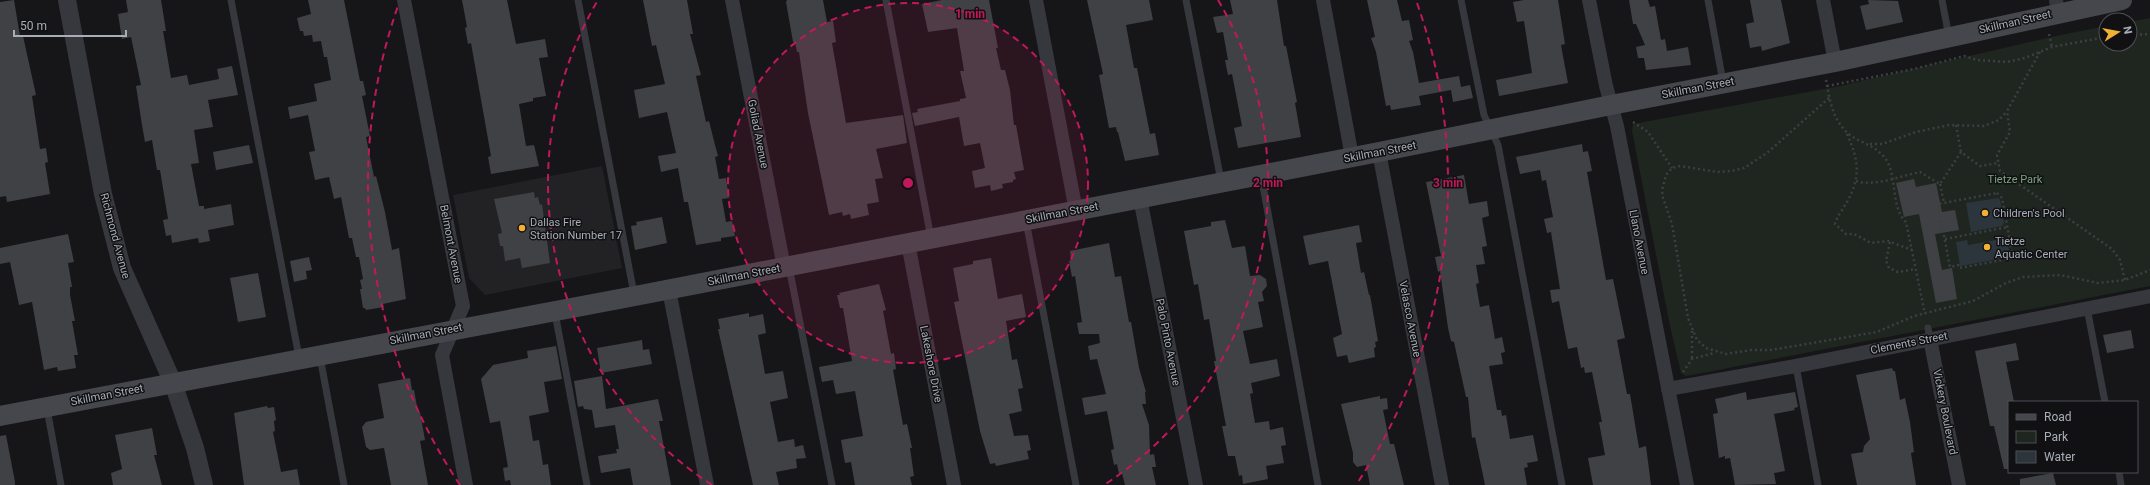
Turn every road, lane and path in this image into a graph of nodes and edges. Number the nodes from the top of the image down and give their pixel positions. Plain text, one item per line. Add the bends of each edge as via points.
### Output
1 (67, 0) edge
2 (231, 0) edge
3 (404, 0) edge
4 (578, 0) edge
5 (732, 0) edge
6 (886, 0) edge
7 (1036, 0) edge
8 (1186, 0) edge
9 (1323, 0) edge
10 (1462, 0) edge
11 (1589, 0) edge
12 (1708, 0) edge
13 (1823, 0) edge
14 (1942, 0) edge
15 (2122, 0) edge
16 (2057, 6) edge
17 (2048, 30) dead end
18 (2150, 34) edge
19 (2138, 35) edge
20 (1949, 37) junction
21 (2098, 38) edge
22 (2052, 47) junction
23 (2040, 52) junction
24 (1835, 62) junction
25 (1826, 80) dead end
26 (1724, 84) junction
27 (1827, 86) junction
28 (1829, 98) junction
29 (1611, 105) junction
30 (2007, 111) junction
31 (1633, 122) dead end
32 (1956, 125) junction
33 (1492, 129) junction
34 (1847, 133) junction
35 (1868, 143) junction
36 (1379, 152) junction
37 (1961, 152) junction
38 (1352, 157) junction
39 (1998, 163) junction
40 (1672, 168) junction
41 (1261, 175) junction
42 (1892, 178) junction
43 (1856, 181) junction
44 (1221, 183) junction
45 (1940, 184) junction
46 (1140, 198) junction
47 (1944, 203) junction
48 (1076, 211) junction
49 (1026, 220) junction
50 (2008, 227) junction
51 (931, 239) junction
52 (1945, 239) junction
53 (1890, 242) junction
54 (908, 243) junction
55 (1912, 250) junction
56 (786, 267) junction
57 (1916, 270) junction
58 (2150, 270) edge
59 (2125, 280) junction
60 (669, 290) junction
61 (634, 296) junction
62 (2150, 296) edge
63 (2087, 308) junction
64 (554, 311) junction
65 (1925, 313) junction
66 (453, 329) junction
67 (1692, 330) junction
68 (1929, 333) junction
69 (1715, 352) junction
70 (319, 355) junction
71 (299, 359) junction
72 (1692, 359) junction
73 (1796, 366) junction
74 (1681, 374) dead end
75 (173, 383) junction
76 (1668, 389) junction
77 (2105, 401) edge
78 (47, 407) junction
79 (0, 416) edge
80 (2119, 473) edge
81 (61, 485) edge
82 (204, 485) edge
83 (344, 485) edge
84 (466, 485) edge
85 (587, 485) edge
86 (707, 485) edge
87 (832, 485) edge
88 (954, 485) edge
89 (1076, 485) edge
90 (1196, 485) edge
91 (1318, 485) edge
92 (1442, 485) edge
93 (1562, 485) edge
94 (1686, 485) edge
95 (1818, 485) edge
96 (1959, 485) edge
97 (2121, 485) edge

1 - 75 street, Richmond Avenue via 103,194 122,268
2 - 71 lane
3 - 66 street, Belmont Avenue via 463,306
4 - 61 lane
5 - 56 street, Goliad Avenue
6 - 51 lane
7 - 48 street
8 - 44 lane
9 - 38 street
10 - 33 lane via 1484,115
11 - 29 street, Llano Avenue
12 - 26 lane
13 - 24 street
14 - 20 lane
15 - 16 main road, Skillman Street
16 - 20 main road, Skillman Street
17 - 22 path
18 - 19 path
20 - 24 main road, Skillman Street
21 - 22 path
22 - 23 path
23 - 27 path via 2007,62 1977,60 1964,56 1914,69
23 - 30 path
24 - 26 main road, Skillman Street
25 - 27 path
26 - 29 main road, Skillman Street
27 - 28 path
28 - 34 path via 1836,118
28 - 40 path via 1767,152 1744,168 1731,172 1685,166
29 - 33 main road, Skillman Street
29 - 76 street, Llano Avenue
30 - 32 path via 1999,120 1984,126
30 - 39 path via 2010,132 1997,155
31 - 40 path via 1648,132
32 - 35 path via 1916,132 1882,144
32 - 37 path
33 - 36 main road, Skillman Street
33 - 93 lane via 1498,145
34 - 35 path
34 - 43 path via 1857,164
35 - 42 path via 1886,160
36 - 38 main road, Skillman Street
36 - 92 street, Velasco Avenue
37 - 39 path via 1980,166
37 - 45 path
38 - 41 main road, Skillman Street
39 - 59 path via 2000,171 2112,249 2120,260
40 - 67 path via 1666,175 1662,190 1672,224
41 - 44 main road, Skillman Street
41 - 91 lane
42 - 43 path via 1866,184
42 - 45 path via 1920,172
42 - 55 path via 1900,216 1906,222
43 - 53 path via 1835,224 1846,234 1854,234 1871,243
44 - 46 main road, Skillman Street
45 - 47 path
46 - 48 main road, Skillman Street
46 - 90 street, Palo Pinto Avenue
47 - 50 path via 1997,193 2002,198
47 - 52 path via 1938,204
48 - 49 main road, Skillman Street
49 - 51 main road, Skillman Street
49 - 89 lane
50 - 52 path
50 - 52 path via 2013,258 1959,268 1958,265 1950,266
51 - 54 main road, Skillman Street
53 - 55 path
53 - 57 path via 1886,261 1889,268 1898,272
54 - 56 main road, Skillman Street
54 - 88 street, Lakeshore Drive
55 - 57 path
56 - 60 main road, Skillman Street
56 - 87 lane
57 - 65 path
58 - 59 path
59 - 65 path via 2098,283 2060,275 2023,277 1973,301
60 - 61 main road, Skillman Street
60 - 86 street
61 - 64 main road, Skillman Street
62 - 63 street, Clements Street
63 - 68 street, Clements Street
63 - 77 lane
64 - 66 main road, Skillman Street
64 - 85 lane
65 - 68 path
65 - 69 path via 1877,332 1771,350 1726,354
66 - 70 main road, Skillman Street
66 - 84 street, Belmont Avenue via 442,355
67 - 69 path via 1697,340
67 - 72 path
68 - 73 street, Clements Street
68 - 96 street, Vickery Boulevard
69 - 72 path
70 - 71 main road, Skillman Street
70 - 83 lane
71 - 75 main road, Skillman Street
72 - 74 path
73 - 76 street, Clements Street
73 - 95 lane
75 - 78 main road, Skillman Street
75 - 82 street, Richmond Avenue via 195,448
76 - 94 street, Llano Avenue
78 - 79 main road, Skillman Street
78 - 81 lane
80 - 97 lane

